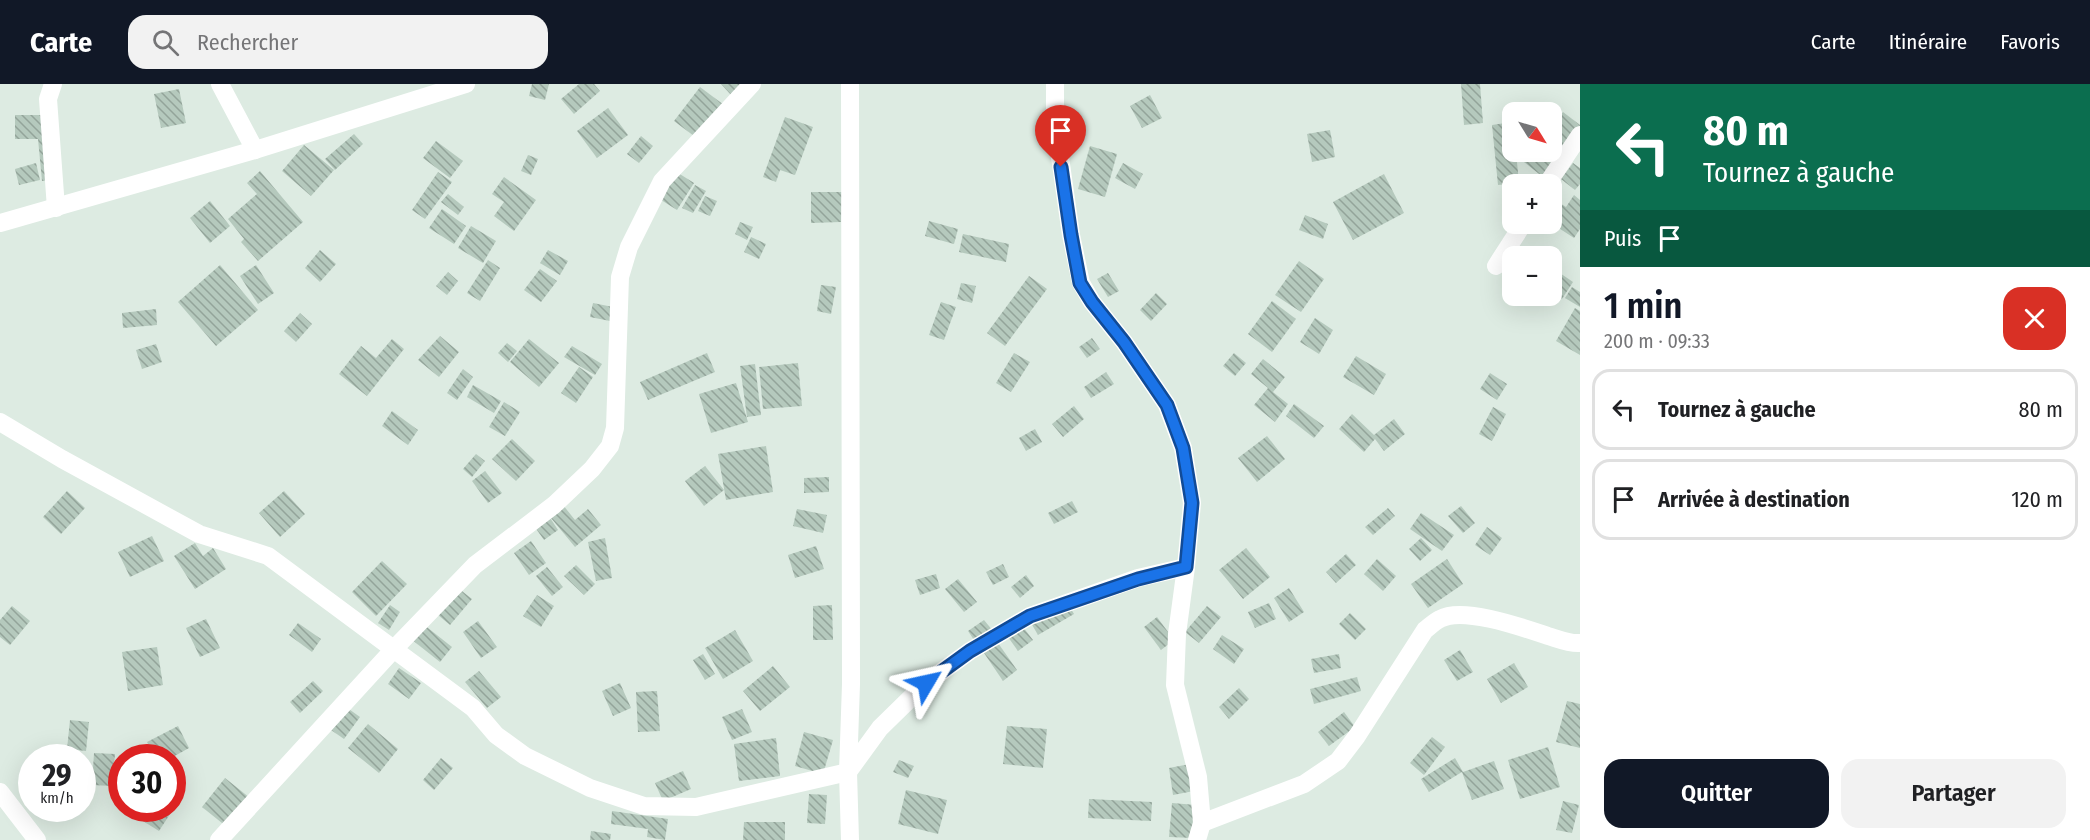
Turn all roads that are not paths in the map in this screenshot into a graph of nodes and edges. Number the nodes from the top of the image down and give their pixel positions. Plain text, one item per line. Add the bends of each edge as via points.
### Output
1 (53, 84) edge
2 (220, 84) edge
3 (466, 84) edge
4 (752, 84) edge
5 (850, 84) edge
6 (1055, 84) edge
7 (1580, 135) edge
8 (255, 150) junction
9 (1553, 174) edge
10 (56, 208) junction
11 (0, 223) edge
12 (1516, 234) edge
13 (1496, 266) dead end
14 (0, 422) edge
15 (1186, 567) junction
16 (1580, 643) edge
17 (393, 650) junction
18 (848, 772) junction
19 (0, 792) edge
20 (1199, 832) edge
21 (37, 840) edge
22 (219, 840) edge
23 (849, 840) edge

1 - 10 street via 48,99
2 - 8 street
3 - 8 street
4 - 17 street via 662,182 629,247 620,277 615,428 610,446 554,505 475,565
5 - 18 street
6 - 15 street via 1055,122 1080,283 1167,405 1183,448 1192,503
7 - 9 street
8 - 10 street
10 - 11 street
12 - 13 street
14 - 17 street via 199,534 268,556
15 - 18 street via 1030,616 970,651 926,683 880,728
15 - 20 street via 1175,685 1198,777
16 - 20 street via 1494,619 1450,615 1440,619 1425,630 1338,761 1304,784
17 - 18 street via 473,708 496,735 525,756 590,788 644,806 696,807
17 - 22 street
18 - 23 street
19 - 21 street

